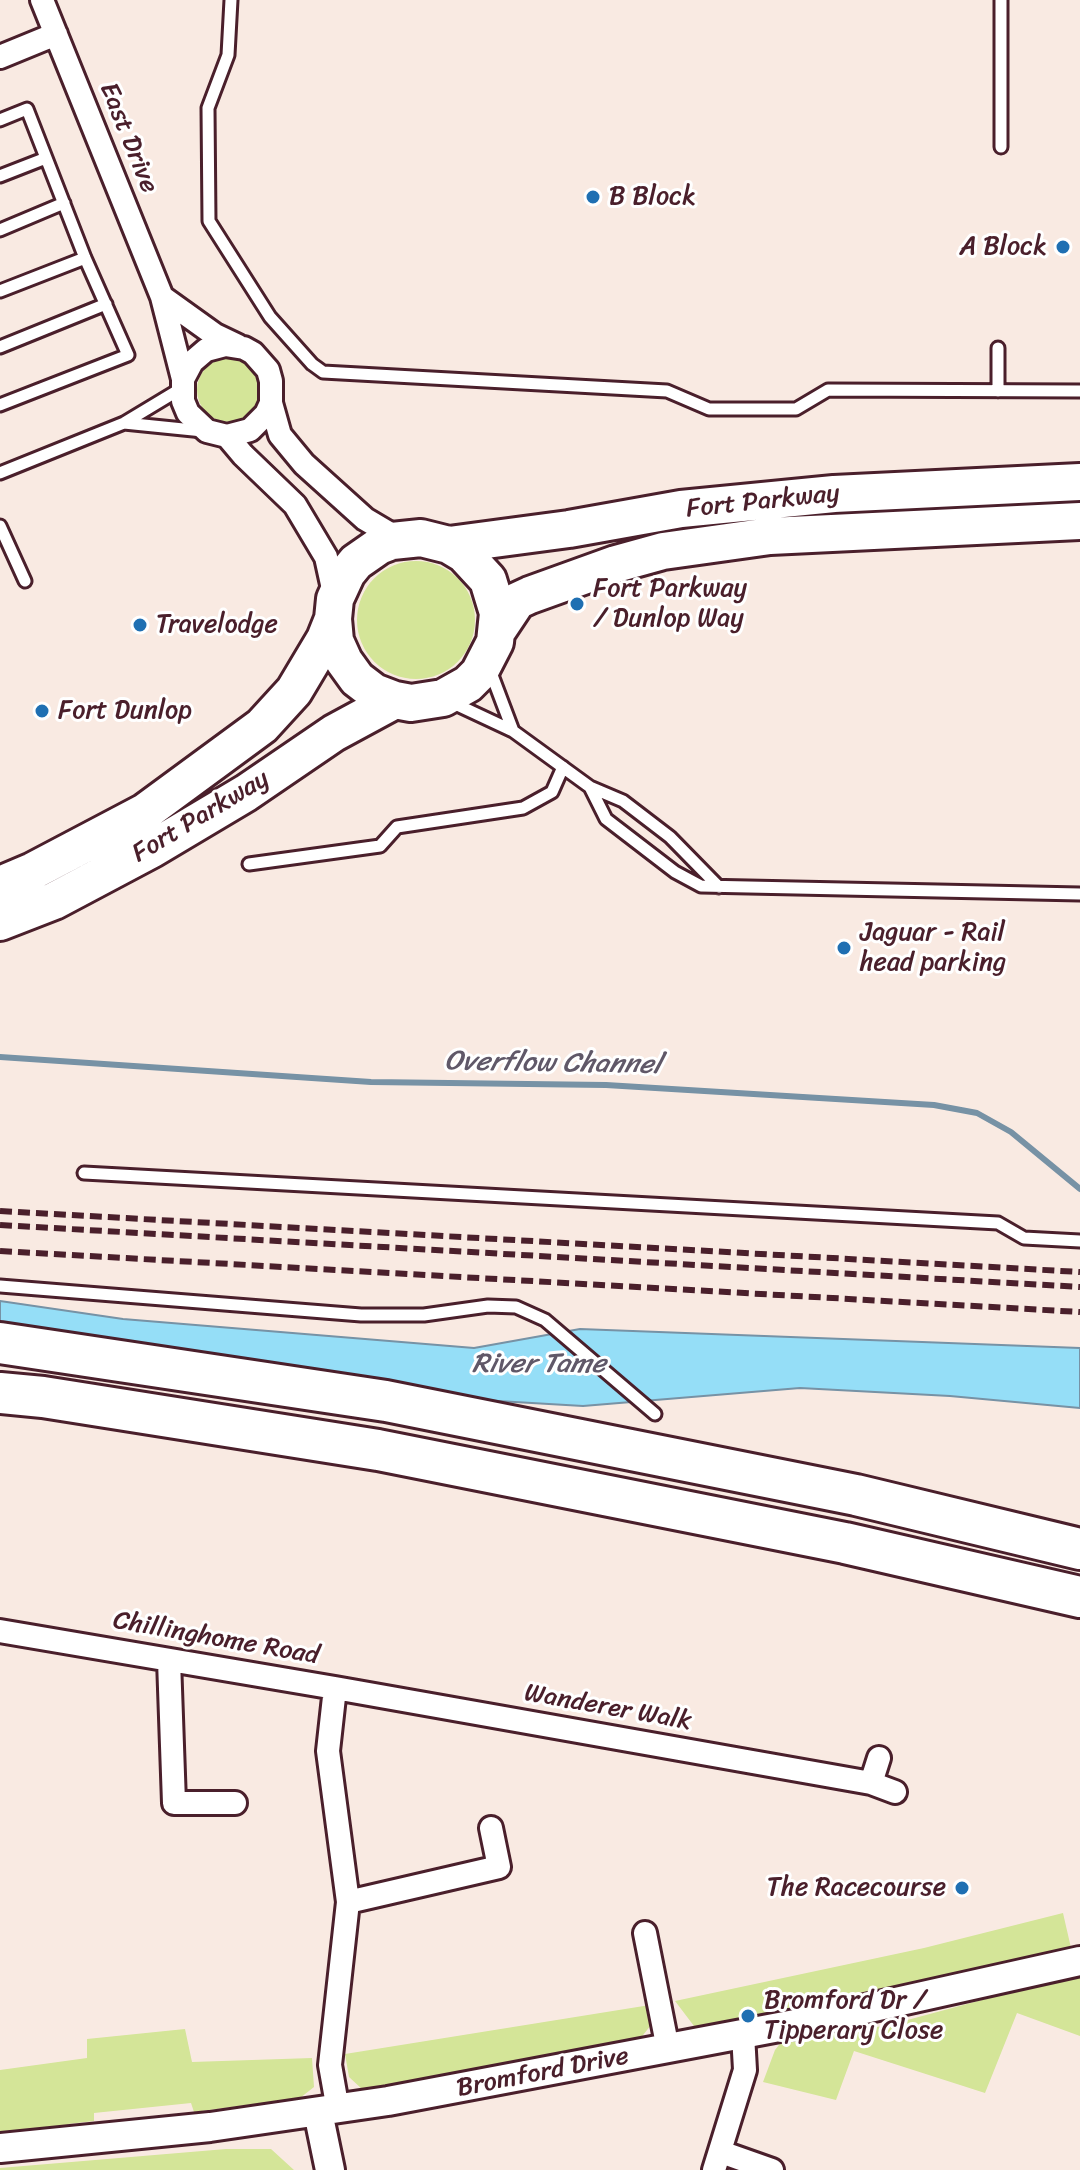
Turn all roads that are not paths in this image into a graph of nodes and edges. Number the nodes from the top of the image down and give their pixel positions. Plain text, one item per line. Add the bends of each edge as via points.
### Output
1 (42, 0) edge
2 (231, 0) edge
3 (1001, 0) edge
4 (56, 34) junction
5 (0, 57) edge
6 (0, 120) edge
7 (1001, 147) dead end
8 (46, 158) junction
9 (0, 176) edge
10 (64, 203) junction
11 (0, 230) edge
12 (85, 258) junction
13 (0, 291) edge
14 (162, 297) junction
15 (106, 304) junction
16 (0, 347) edge
17 (244, 348) junction
18 (998, 348) dead end
19 (182, 383) junction
20 (998, 391) junction
21 (1080, 391) edge
22 (271, 403) junction
23 (0, 405) edge
24 (124, 423) junction
25 (217, 434) junction
26 (0, 473) edge
27 (1080, 482) edge
28 (1080, 521) edge
29 (0, 526) edge
30 (407, 538) junction
31 (449, 545) junction
32 (25, 581) dead end
33 (334, 609) junction
34 (492, 646) junction
35 (443, 698) junction
36 (395, 700) junction
37 (513, 731) junction
38 (563, 767) junction
39 (590, 787) junction
40 (249, 864) dead end
41 (0, 885) edge
42 (719, 887) junction
43 (1080, 894) edge
44 (0, 922) edge
45 (84, 1173) dead end
46 (1080, 1241) edge
47 (0, 1286) edge
48 (0, 1343) edge
49 (0, 1393) edge
50 (655, 1414) dead end
51 (1080, 1549) edge
52 (1080, 1597) edge
53 (0, 1631) edge
54 (169, 1660) junction
55 (335, 1688) junction
56 (879, 1758) dead end
57 (871, 1783) junction
58 (895, 1792) dead end
59 (235, 1803) dead end
60 (491, 1828) dead end
61 (348, 1902) junction
62 (645, 1933) dead end
63 (1080, 1961) edge
64 (743, 2034) junction
65 (668, 2049) junction
66 (328, 2111) junction
67 (0, 2148) edge
68 (717, 2161) edge
69 (330, 2170) edge
70 (772, 2170) edge

1 - 4 street, East Drive
2 - 20 lane via 228,55 208,108 209,221 270,317 323,372 667,391 709,409 796,409 828,390
3 - 7 lane
4 - 5 street
4 - 14 street, East Drive
6 - 8 lane via 27,109
8 - 9 lane
8 - 10 lane
10 - 11 lane
10 - 12 lane
12 - 13 lane
12 - 15 lane
14 - 17 street via 215,335
14 - 19 street, East Drive
15 - 16 lane
15 - 23 lane via 128,355
17 - 19 street via 206,350 192,362
17 - 22 street via 268,370
18 - 20 lane
19 - 24 lane
19 - 25 street via 188,413
20 - 21 lane
22 - 25 street via 259,423 239,434
22 - 30 street via 280,435 304,464 365,519
24 - 25 lane
24 - 26 lane
25 - 33 street via 295,505 326,557
27 - 31 main road, Fort Parkway via 834,494 681,509
28 - 34 main road, Fort Parkway via 770,536 663,551 517,601
29 - 32 lane
30 - 31 main road, Fort Parkway
30 - 33 main road, Fort Parkway via 379,546 356,562 340,585
31 - 34 main road via 488,580 498,613
33 - 36 main road, Fort Parkway via 335,641 344,661 374,692
33 - 41 main road, Fort Parkway via 325,639 294,691 262,726 145,812
34 - 35 main road, Fort Parkway via 468,684
34 - 37 lane
35 - 36 main road, Fort Parkway
35 - 37 lane
36 - 44 main road, Fort Parkway via 152,849 54,901
37 - 38 lane
38 - 39 lane
38 - 40 lane via 552,792 523,808 397,827 380,846
39 - 42 lane via 623,801 658,828
39 - 42 lane via 606,819 675,872 701,886
42 - 43 lane
45 - 46 lane via 998,1223 1024,1238
47 - 50 lane via 361,1315 516,1307 545,1320
48 - 51 highway via 386,1401 856,1495
49 - 52 highway via 378,1450 845,1543
53 - 54 street, Chillinghome Road
54 - 55 street, Chillinghome Road
54 - 59 street via 174,1803
55 - 57 street, Wanderer Walk
55 - 61 street, Chillinghome Road via 328,1751
56 - 57 street
57 - 58 street, Wanderer Walk
60 - 61 street via 499,1867
61 - 66 street, Chillinghome Road
62 - 65 street
63 - 64 street, Bromford Drive
64 - 65 street, Bromford Drive
64 - 68 street via 745,2070
65 - 66 street, Bromford Drive
66 - 67 street, Bromford Drive
66 - 69 street
68 - 70 street

